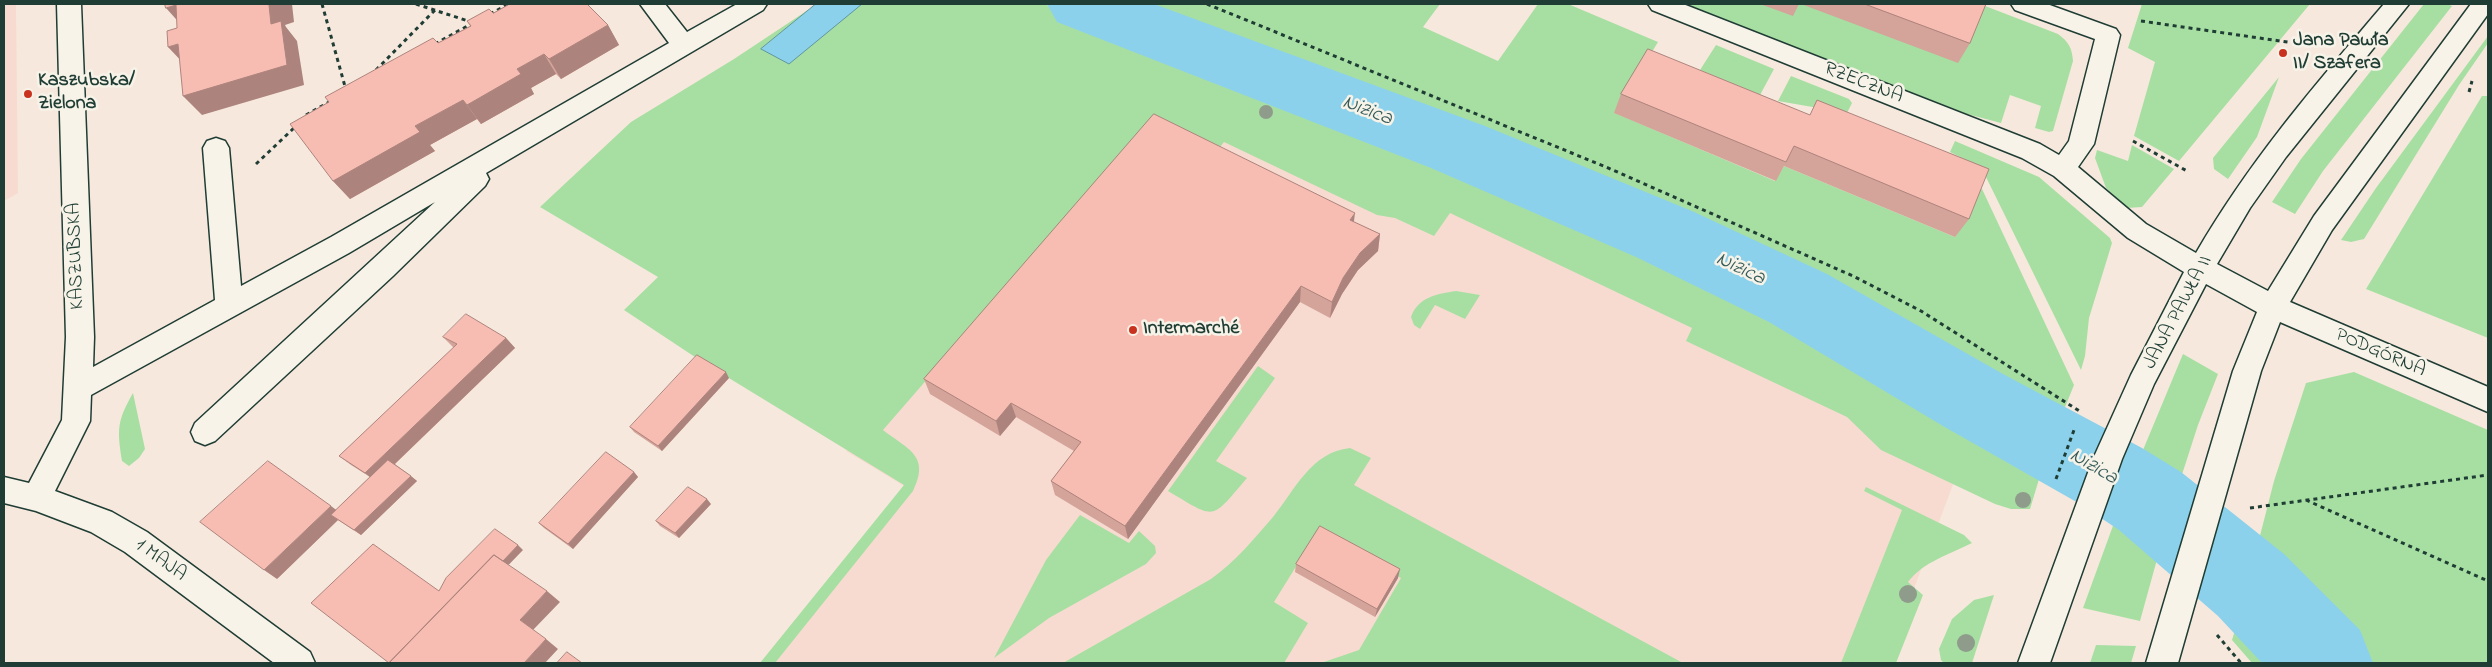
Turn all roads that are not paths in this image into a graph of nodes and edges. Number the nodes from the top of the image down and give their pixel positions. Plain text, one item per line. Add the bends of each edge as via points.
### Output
1 (69, 4) edge
2 (652, 4) edge
3 (755, 4) edge
4 (1660, 4) edge
5 (2023, 4) edge
6 (2397, 4) edge
7 (2482, 4) edge
8 (685, 46) junction
9 (216, 148) dead end
10 (503, 152) junction
11 (2063, 169) junction
12 (340, 245) junction
13 (384, 268) junction
14 (2202, 269) junction
15 (229, 305) junction
16 (2273, 307) junction
17 (79, 388) junction
18 (2488, 400) edge
19 (205, 432) dead end
20 (4, 490) edge
21 (36, 498) junction
22 (299, 663) edge
23 (2034, 663) edge
24 (2162, 663) edge

1 - 17 street, KASZUBSKA
2 - 8 street
3 - 8 street
4 - 11 street, RZECZNA via 2004,139
5 - 11 street via 2108,35 2081,144
6 - 14 street, JANA PAWŁA II via 2280,148 2241,201
7 - 16 street via 2322,223
8 - 10 street
9 - 15 street
10 - 12 street
10 - 13 street
11 - 14 street, RZECZNA via 2137,231
12 - 13 street via 370,247 380,256
12 - 15 street
13 - 19 street
14 - 16 street, RZECZNA
14 - 23 street, JANA PAWŁA II via 2167,330 2112,449
15 - 17 street
16 - 18 street, PODGÓRNA
16 - 24 street via 2247,371
17 - 21 street, KASZUBSKA via 76,421
20 - 21 street, 1 MAJA
21 - 22 street, 1 MAJA via 101,522 136,542

